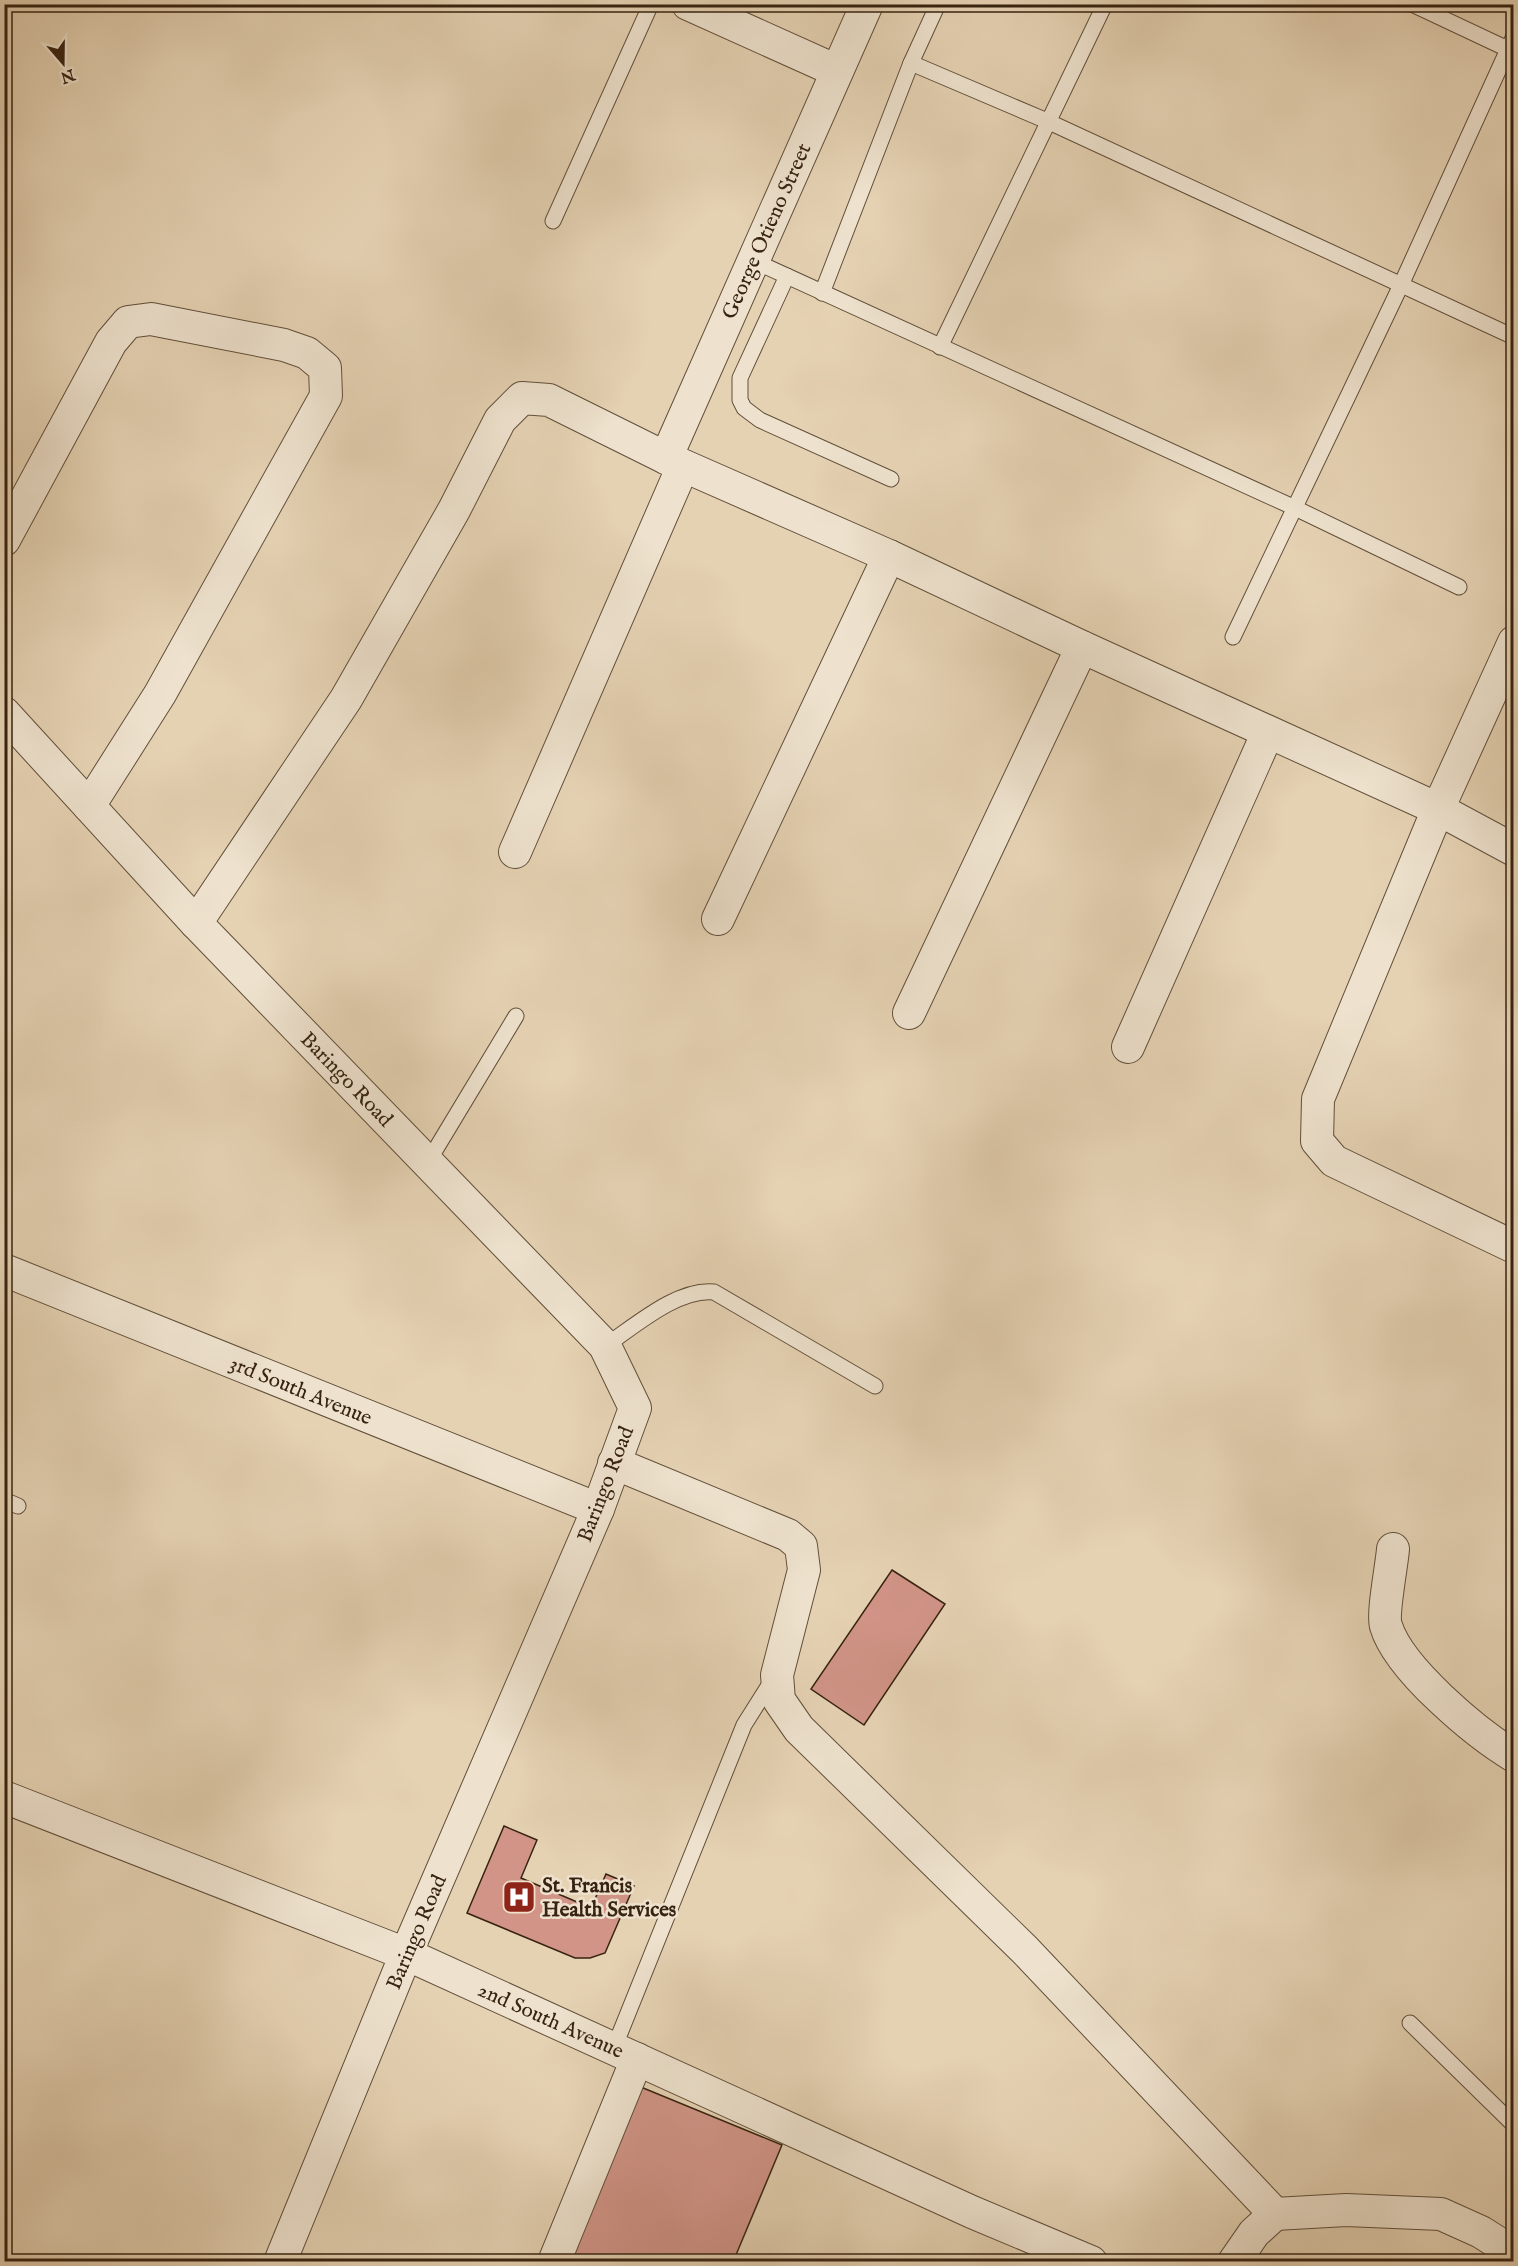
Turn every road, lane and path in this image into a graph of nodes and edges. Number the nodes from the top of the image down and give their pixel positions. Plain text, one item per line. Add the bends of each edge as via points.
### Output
1 (651, 4) edge
2 (688, 4) edge
3 (867, 4) edge
4 (938, 4) edge
5 (1105, 4) edge
6 (1412, 4) edge
7 (1511, 46) edge
8 (910, 63) junction
9 (837, 71) junction
10 (1047, 121) junction
11 (553, 221) dead end
12 (754, 261) junction
13 (787, 276) junction
14 (1401, 285) junction
15 (822, 293) junction
16 (1514, 337) edge
17 (940, 346) junction
18 (674, 462) junction
19 (891, 478) dead end
20 (1293, 507) junction
21 (4, 540) edge
22 (889, 556) junction
23 (1458, 587) dead end
24 (1233, 637) dead end
25 (1514, 642) edge
26 (1082, 647) junction
27 (4, 713) edge
28 (1268, 732) junction
29 (89, 806) junction
30 (1438, 809) junction
31 (1514, 850) edge
32 (515, 852) dead end
33 (718, 919) dead end
34 (196, 923) junction
35 (909, 1013) dead end
36 (516, 1016) dead end
37 (1128, 1047) dead end
38 (428, 1162) junction
39 (1514, 1247) edge
40 (6, 1274) edge
41 (605, 1346) junction
42 (875, 1386) dead end
43 (614, 1463) junction
44 (598, 1509) junction
45 (1393, 1549) dead end
46 (777, 1675) junction
47 (1514, 1756) edge
48 (4, 1797) edge
49 (406, 1954) junction
50 (1410, 2023) dead end
51 (625, 2053) junction
52 (1514, 2125) edge
53 (1275, 2214) junction
54 (1511, 2246) edge
55 (280, 2262) edge
56 (554, 2262) edge
57 (1091, 2262) edge
58 (1234, 2262) edge

1 - 11 lane
2 - 9 street
3 - 9 street, George Otieno Street
4 - 8 lane
5 - 10 lane
6 - 7 lane
7 - 14 lane
8 - 10 lane
8 - 15 lane
9 - 12 street, George Otieno Street
10 - 14 lane
10 - 17 lane
12 - 13 lane
12 - 18 street, George Otieno Street
13 - 15 lane
13 - 19 lane via 740,378 744,408 760,420
14 - 16 lane
14 - 20 lane
15 - 17 lane
17 - 20 lane
18 - 22 street
18 - 32 street, George Otieno Street
18 - 34 street via 549,400 522,398 500,420 454,510 346,699
20 - 23 lane
20 - 24 lane
21 - 29 street via 111,342 128,322 151,319 284,345 307,353 325,368 326,396 170,676
22 - 26 street
22 - 33 street
25 - 30 street
26 - 28 street
26 - 35 street
27 - 29 street, Baringo Road
28 - 30 street
28 - 37 street
29 - 34 street, Baringo Road
30 - 31 street
30 - 39 street via 1318,1100 1317,1140 1334,1161
34 - 38 street, Baringo Road
36 - 38 lane
38 - 41 street, Baringo Road
40 - 44 street, 3rd South Avenue
41 - 42 lane via 683,1296 700,1290 714,1292
41 - 43 street, Baringo Road via 634,1408
43 - 44 street, Baringo Road
43 - 46 street via 788,1535 801,1546 804,1570
44 - 49 street, Baringo Road
45 - 47 street via 1384,1624 1395,1646 1406,1664 1459,1715
46 - 51 lane via 744,1725
46 - 53 street via 779,1700 800,1729 1025,1950
48 - 49 street, 2nd South Avenue
49 - 51 street, 2nd South Avenue
49 - 55 street, Baringo Road
50 - 52 lane
51 - 56 street
51 - 57 street, 2nd South Avenue via 972,2212
53 - 54 street via 1346,2210 1441,2214
53 - 58 street via 1254,2233

